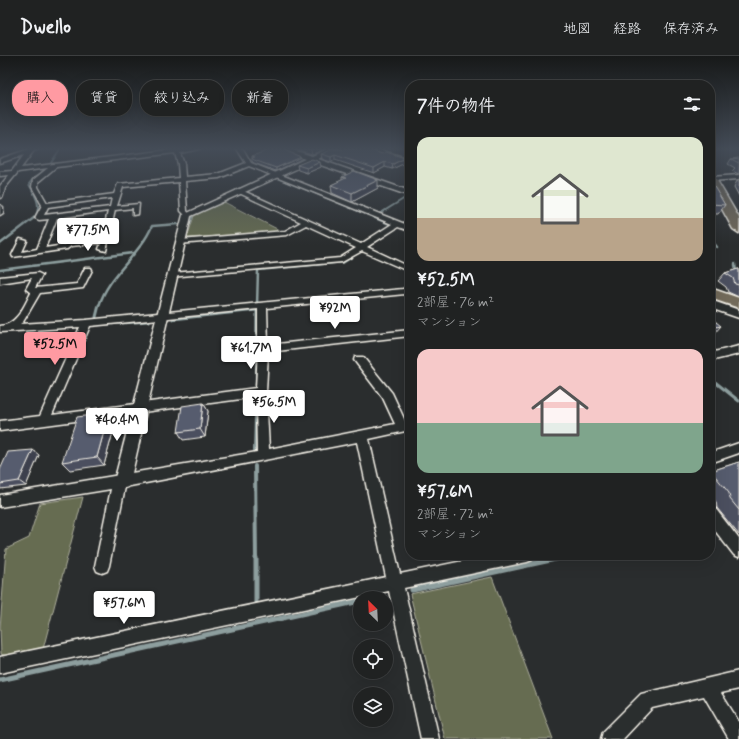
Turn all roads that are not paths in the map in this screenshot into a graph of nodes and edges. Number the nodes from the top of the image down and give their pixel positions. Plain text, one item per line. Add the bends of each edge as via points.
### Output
1 (181, 180) edge
2 (715, 180) edge
3 (8, 181) edge
4 (35, 181) edge
5 (170, 181) edge
6 (267, 181) edge
7 (290, 181) edge
8 (378, 181) edge
9 (716, 181) edge
10 (405, 191) edge
11 (241, 193) junction
12 (0, 196) edge
13 (116, 196) junction
14 (45, 205) junction
15 (0, 207) edge
16 (112, 209) junction
17 (739, 212) edge
18 (0, 214) edge
19 (135, 214) dead end
20 (187, 215) junction
21 (54, 216) junction
22 (306, 222) junction
23 (397, 224) junction
24 (405, 227) edge
25 (739, 229) edge
26 (71, 234) dead end
27 (105, 240) junction
28 (23, 241) dead end
29 (181, 242) junction
30 (68, 244) junction
31 (103, 249) dead end
32 (363, 249) junction
33 (40, 251) junction
34 (405, 268) edge
35 (88, 270) dead end
36 (173, 275) junction
37 (0, 280) edge
38 (37, 290) junction
39 (405, 291) edge
40 (715, 300) edge
41 (715, 301) edge
42 (715, 302) edge
43 (739, 302) edge
44 (259, 306) junction
45 (739, 308) edge
46 (163, 315) junction
47 (739, 316) edge
48 (86, 323) junction
49 (3, 329) edge
50 (405, 334) edge
51 (263, 349) junction
52 (739, 350) edge
53 (715, 356) edge
54 (359, 360) dead end
55 (257, 393) junction
56 (139, 408) junction
57 (44, 419) junction
58 (405, 424) edge
59 (0, 426) edge
60 (405, 426) edge
61 (362, 436) junction
62 (739, 448) edge
63 (263, 456) junction
64 (715, 456) edge
65 (121, 483) junction
66 (0, 501) edge
67 (715, 520) edge
68 (739, 550) edge
69 (503, 560) edge
70 (102, 566) dead end
71 (396, 582) junction
72 (0, 665) edge
73 (739, 680) edge
74 (708, 687) junction
75 (430, 739) edge
76 (610, 739) edge
77 (739, 739) edge

1 - 20 street via 184,211
2 - 25 highway
3 - 12 street via 2,188
4 - 14 street via 35,187
5 - 13 street via 120,185
6 - 11 street
7 - 23 street
8 - 10 street
9 - 17 highway
11 - 20 street
11 - 22 street
13 - 14 street
13 - 16 street
14 - 21 street via 39,218
15 - 18 street
16 - 19 street via 137,205
16 - 21 street
16 - 27 street
20 - 29 street
21 - 33 street
22 - 29 street via 287,233
22 - 32 street
23 - 24 street
23 - 32 street
26 - 30 street
27 - 30 street
27 - 31 street
28 - 33 street via 16,255
29 - 36 street
30 - 33 street via 67,247
32 - 34 street
32 - 36 street via 342,260
35 - 38 street via 80,286
36 - 46 street
37 - 38 street via 38,276 30,288
38 - 49 street via 20,320
39 - 44 street
40 - 43 highway
41 - 45 street
42 - 47 highway
44 - 46 street
44 - 51 street
46 - 48 street
46 - 56 street
48 - 49 street
48 - 57 street
50 - 51 street
51 - 55 street
52 - 53 street
54 - 58 street via 388,396
55 - 56 street
55 - 63 street
56 - 57 street
56 - 65 street
57 - 59 street
60 - 61 street
61 - 63 street
61 - 71 street
62 - 64 street
63 - 65 street
65 - 66 street
65 - 70 street
67 - 68 street
69 - 71 street
71 - 72 street
71 - 75 street
73 - 74 street
74 - 76 street via 647,700
74 - 77 street

